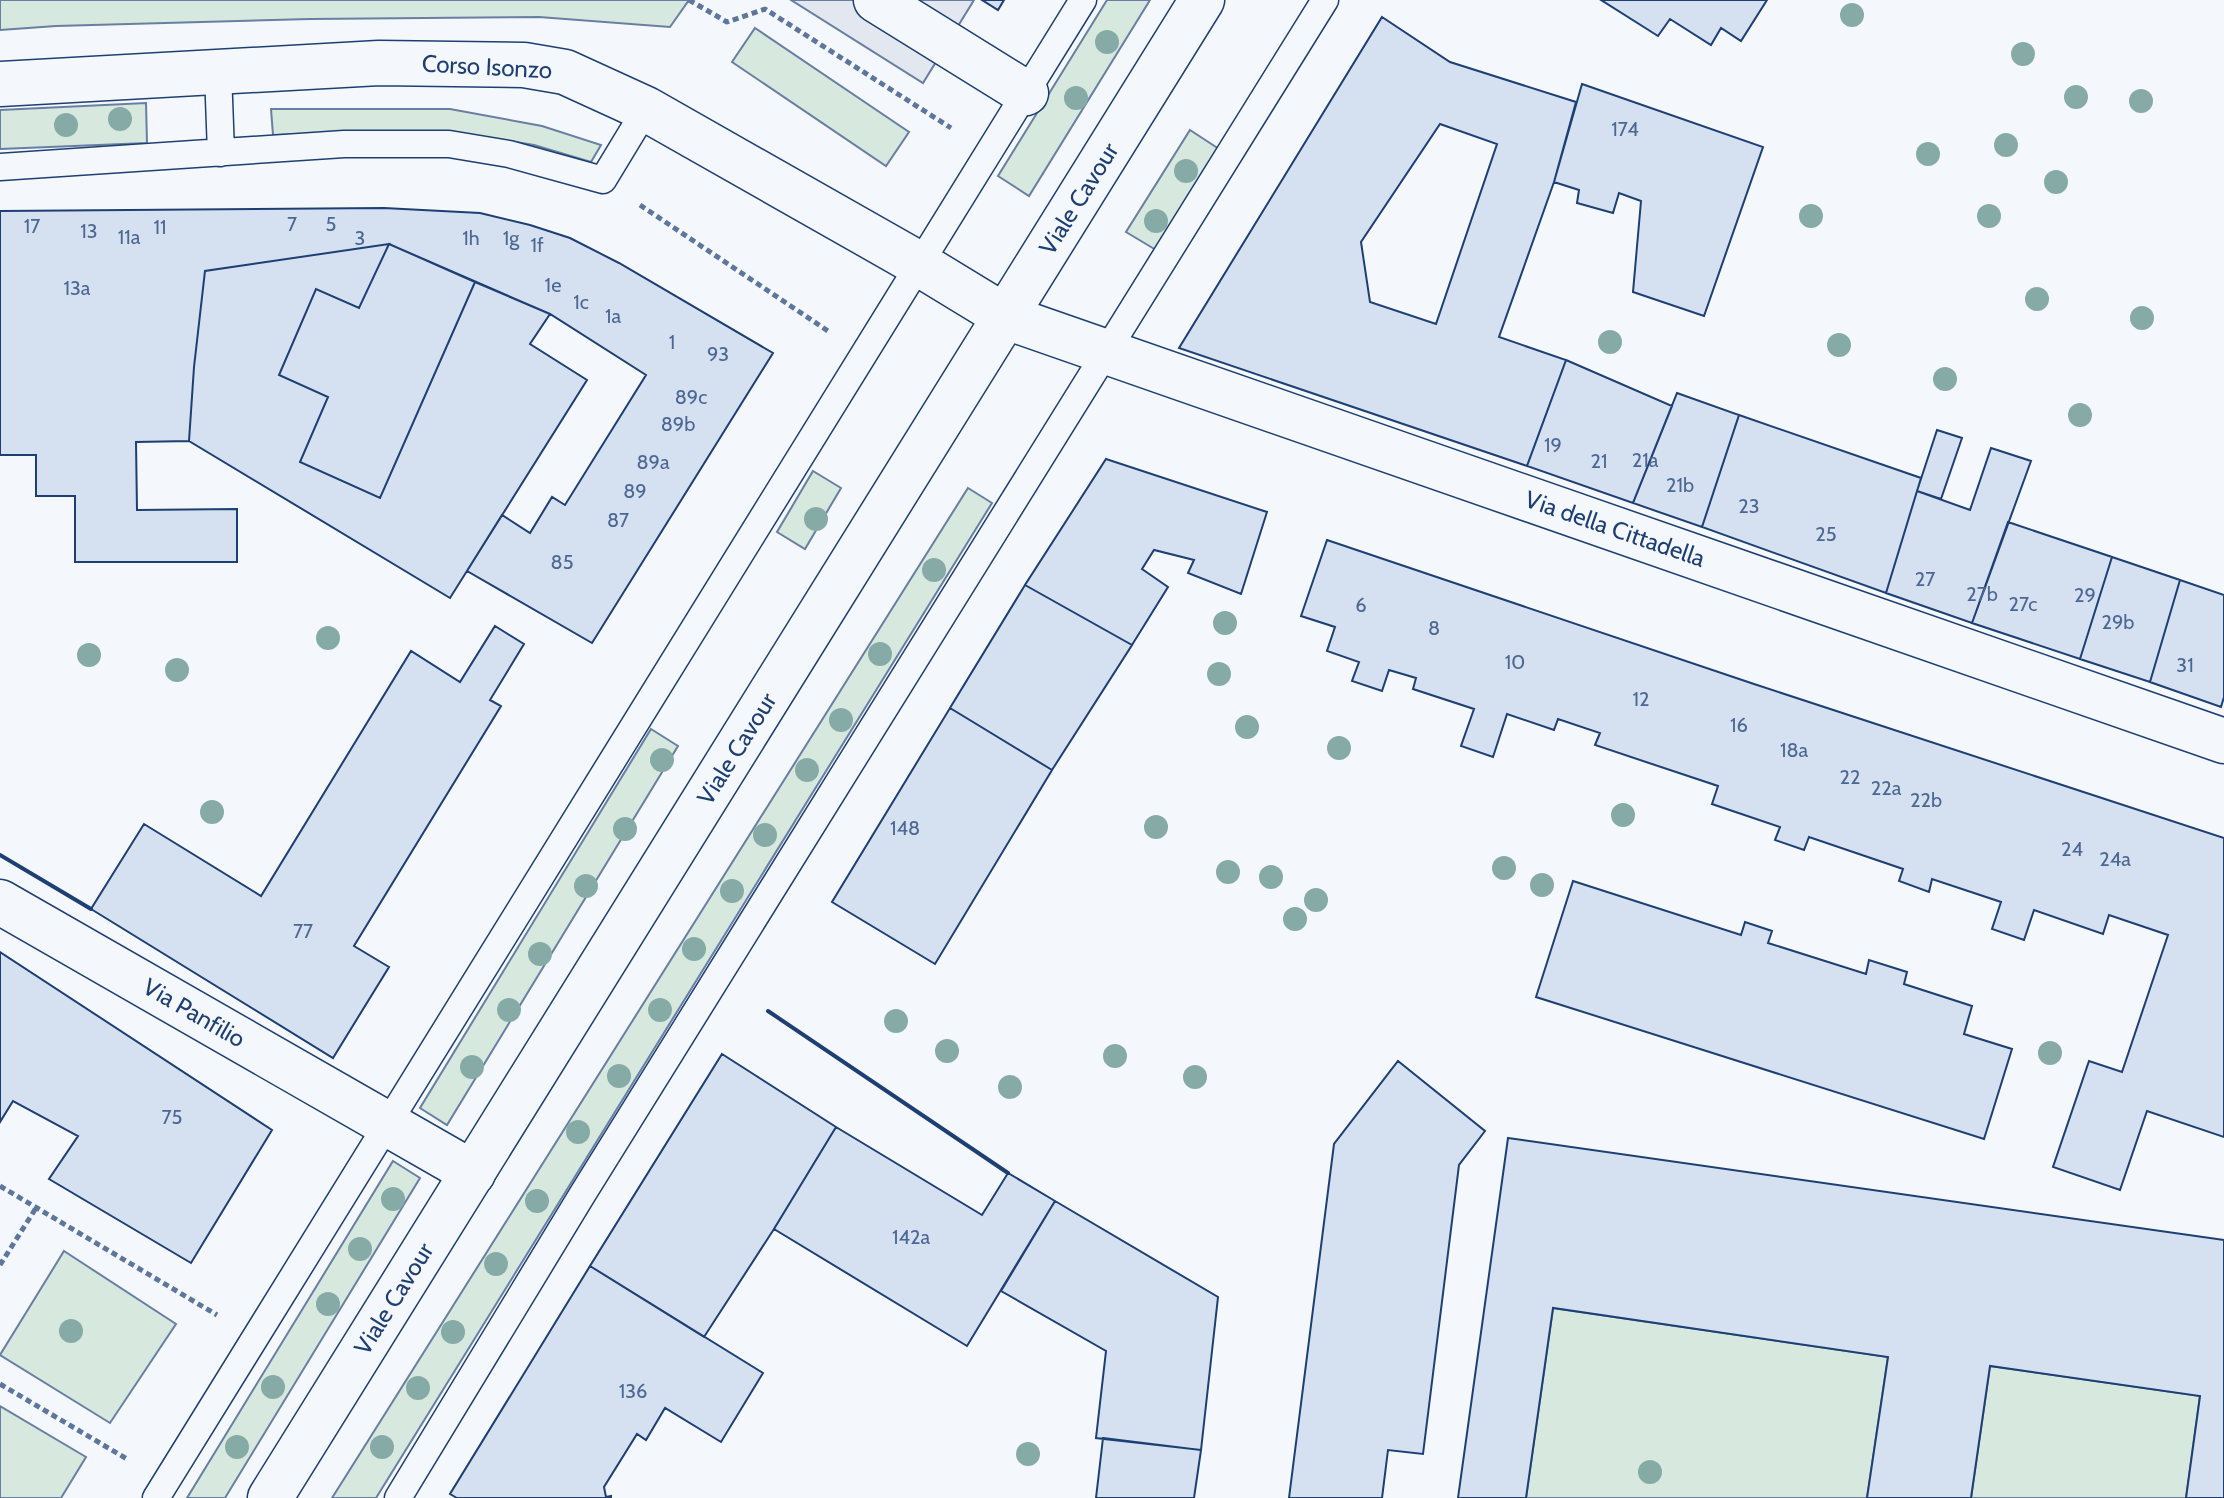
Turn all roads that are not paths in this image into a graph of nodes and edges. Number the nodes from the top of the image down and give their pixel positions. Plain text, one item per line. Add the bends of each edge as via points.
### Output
1 (876, 0) edge
2 (1083, 0) edge
3 (1202, 0) edge
4 (1325, 0) edge
5 (218, 72) junction
6 (0, 84) edge
7 (1026, 93) junction
8 (646, 109) junction
9 (221, 153) junction
10 (0, 167) edge
11 (919, 264) junction
12 (1006, 317) junction
13 (1106, 352) junction
14 (2224, 741) edge
15 (0, 902) edge
16 (387, 1125) junction
17 (473, 1173) junction
18 (161, 1490) edge
19 (270, 1498) edge
20 (398, 1498) edge

1 - 7 street
2 - 7 lane
3 - 12 street, Viale Cavour
4 - 13 lane
5 - 6 street, Corso Isonzo
5 - 8 street, Corso Isonzo via 379,63 524,65 565,72
5 - 9 lane
7 - 11 lane
8 - 9 lane via 603,180 449,144 344,144
8 - 11 street, Corso Isonzo
9 - 10 lane
11 - 12 street, Corso Isonzo
11 - 16 lane
12 - 13 street, Via della Cittadella
12 - 17 street, Viale Cavour
13 - 14 street, Via della Cittadella
13 - 20 lane
15 - 16 street, Via Panfilio
16 - 17 street, Via Panfilio
16 - 18 lane
17 - 19 street, Viale Cavour

